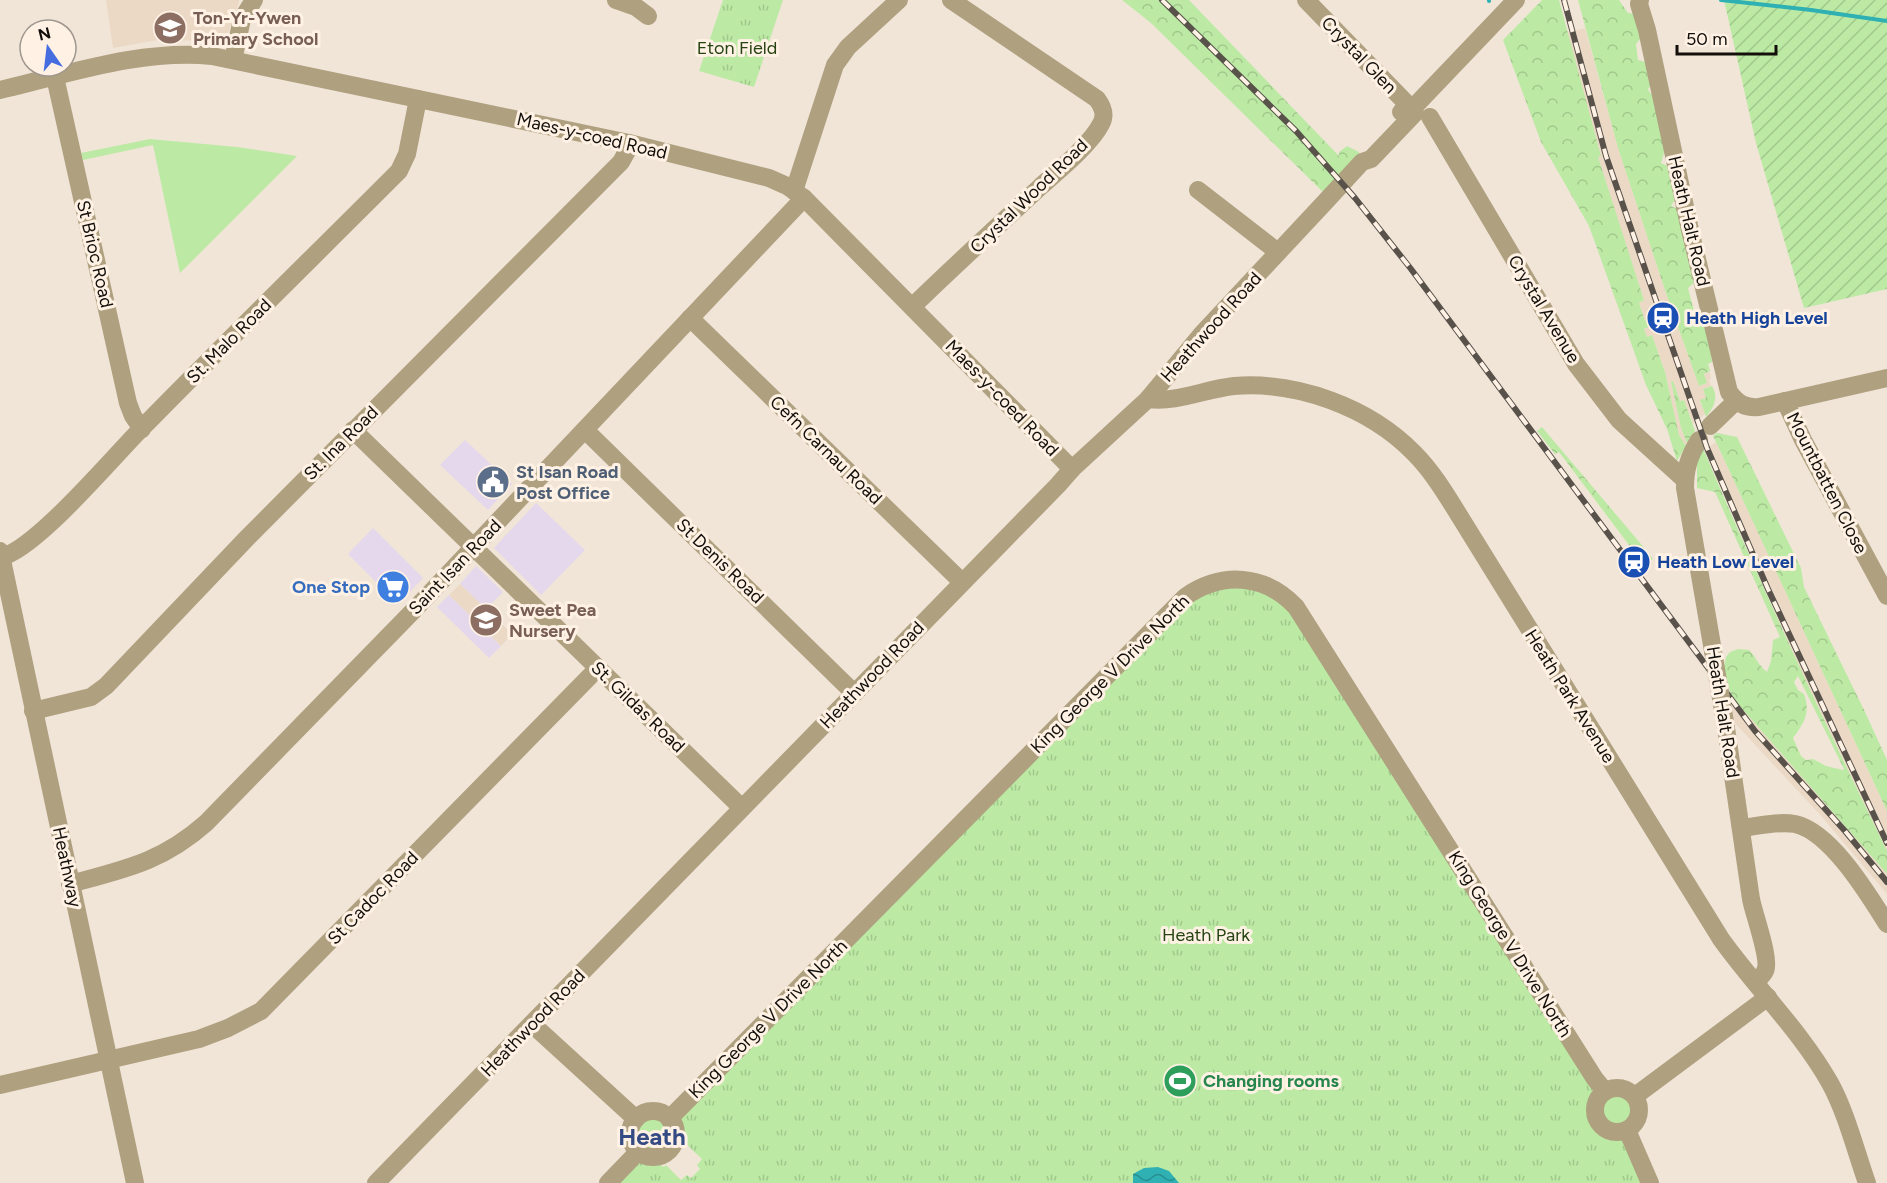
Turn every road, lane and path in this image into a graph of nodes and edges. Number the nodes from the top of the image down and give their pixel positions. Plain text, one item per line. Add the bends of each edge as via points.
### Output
1 (254, 0) edge
2 (616, 0) edge
3 (899, 0) edge
4 (951, 0) edge
5 (1306, 0) edge
6 (1516, 0) edge
7 (1637, 1) edge
8 (648, 16) dead end
9 (233, 60) junction
10 (78, 72) edge
11 (51, 78) edge
12 (55, 78) edge
13 (0, 90) edge
14 (418, 99) junction
15 (1412, 109) junction
16 (1430, 117) dead end
17 (629, 143) junction
18 (1198, 190) dead end
19 (799, 195) junction
20 (1278, 252) junction
21 (912, 307) junction
22 (690, 318) junction
23 (1887, 378) edge
24 (1148, 399) junction
25 (1736, 401) junction
26 (1785, 401) junction
27 (142, 429) junction
28 (353, 430) junction
29 (585, 430) junction
30 (1072, 469) junction
31 (1685, 480) junction
32 (474, 547) junction
33 (1, 554) edge
34 (962, 582) junction
35 (1887, 596) edge
36 (598, 668) junction
37 (854, 693) junction
38 (33, 711) junction
39 (742, 808) junction
40 (1741, 828) junction
41 (70, 884) junction
42 (1887, 924) edge
43 (1755, 982) junction
44 (1768, 997) junction
45 (532, 1024) junction
46 (108, 1059) junction
47 (0, 1085) edge
48 (1605, 1091) junction
49 (1635, 1096) junction
50 (636, 1119) junction
51 (669, 1119) junction
52 (1627, 1130) junction
53 (638, 1152) junction
54 (135, 1183) edge
55 (376, 1183) edge
56 (608, 1183) edge
57 (1650, 1183) edge
58 (1867, 1183) edge

1 - 9 street via 242,19
2 - 8 street
3 - 19 street via 842,54 836,65
4 - 21 street, Crystal Wood Road via 1097,99 1103,116 1093,135 1065,164
5 - 15 street, Crystal Glen
6 - 15 street, Heathwood Road
7 - 25 street, Heath Halt Road via 1647,30 1724,377
9 - 10 street, Maes-y-coed Road via 203,55 159,56
9 - 14 street, Maes-y-coed Road
11 - 13 street, Maes-y-coed Road
12 - 27 street, St Brioc Road via 128,403
14 - 17 street, Maes-y-coed Road
14 - 27 street, St. Malo Road via 407,154 399,171
15 - 20 street, Heathwood Road via 1415,113 1371,159 1362,162
16 - 31 street, Crystal Avenue via 1576,364 1619,420
17 - 19 street, Maes-y-coed Road via 751,172
17 - 28 street, St. Ina Road via 621,162
18 - 20 street
19 - 21 street, Maes-y-coed Road
19 - 22 street, Saint Isan Road
20 - 24 street, Heathwood Road
21 - 30 street, Maes-y-coed Road
22 - 29 street, Saint Isan Road
22 - 34 street, Cefn Carnau Road
23 - 26 street
24 - 30 street, Heathwood Road
24 - 43 street, Heath Park Avenue via 1161,401 1238,386 1291,389 1356,412 1405,444 1441,488 1721,939
25 - 26 street via 1751,407
25 - 31 street, Heath Halt Road via 1704,433 1688,460
26 - 35 street, Mountbatten Close
27 - 33 street, St. Malo Road via 51,522 11,555
28 - 32 street, St. Gildas Road
28 - 38 street, St. Ina Road via 98,694
29 - 32 street, Saint Isan Road
29 - 37 street, St Denis Road
30 - 34 street, Heathwood Road
31 - 40 street, Heath Halt Road, bridge
32 - 36 street, St. Gildas Road
32 - 41 street, Saint Isan Road via 190,837 137,866
33 - 38 street, Heathway
34 - 37 street, Heathwood Road
36 - 39 street, St. Gildas Road
36 - 46 street, St Cadoc Road via 261,1011 213,1035
37 - 39 street, Heathwood Road
38 - 41 street, Heathway
39 - 45 street, Heathwood Road
40 - 42 street via 1784,823 1813,831 1861,884
40 - 43 street, Heath Halt Road via 1753,910 1767,957 1765,971
41 - 46 street, Heathway
43 - 44 street, Heath Park Avenue
44 - 49 street
44 - 58 street, Heath Park Avenue via 1792,1025 1831,1085
45 - 50 street
45 - 55 street, Heathwood Road
46 - 47 street, St Cadoc Road
46 - 54 street, Heathway
48 - 49 street via 1624,1089
48 - 51 street, King George V Drive North via 1296,607 1270,586 1239,578 1209,584 1185,597
48 - 52 street via 1596,1103 1599,1123 1610,1131
49 - 52 street via 1638,1117
50 - 51 street via 649,1112
50 - 53 street via 630,1138
51 - 53 street via 675,1130 670,1149 657,1157
52 - 57 street
53 - 56 street

